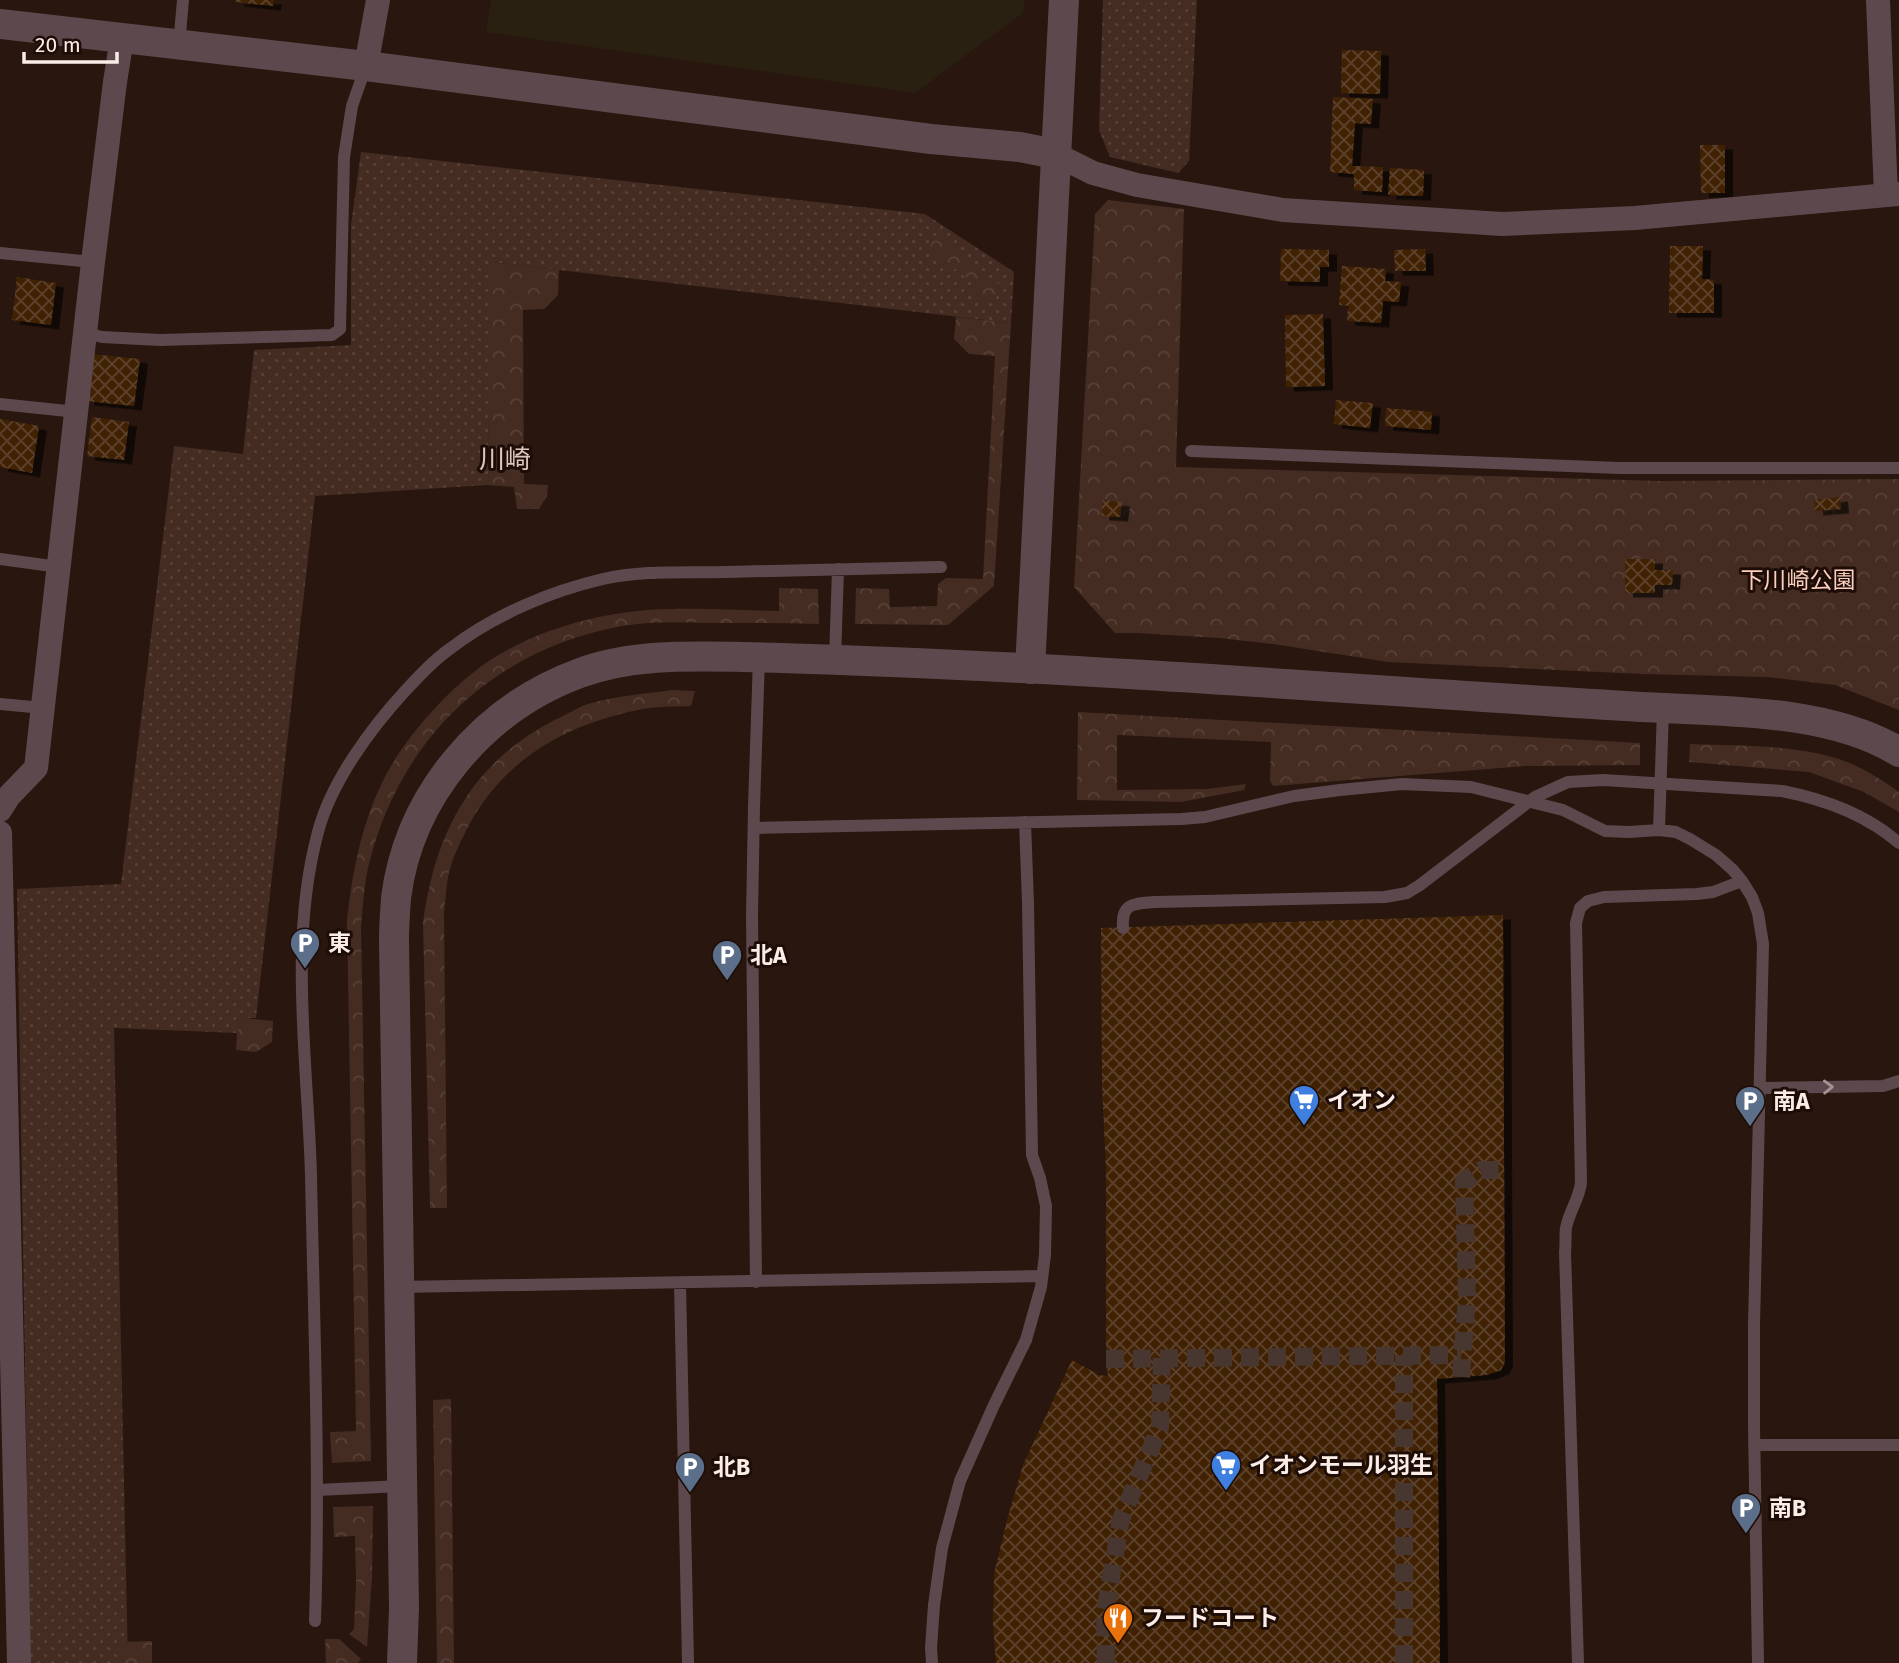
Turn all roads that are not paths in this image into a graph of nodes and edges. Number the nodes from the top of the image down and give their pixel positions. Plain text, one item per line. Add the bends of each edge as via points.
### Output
1 (183, 0) edge
2 (378, 0) edge
3 (1064, 0) edge
4 (1878, 0) edge
5 (0, 24) edge
6 (122, 38) junction
7 (179, 45) junction
8 (366, 66) junction
9 (1055, 154) junction
10 (1892, 195) edge
11 (0, 253) edge
12 (93, 262) junction
13 (85, 334) junction
14 (0, 404) edge
15 (77, 412) junction
16 (1191, 451) dead end
17 (1899, 468) edge
18 (0, 559) edge
19 (59, 567) junction
20 (941, 567) dead end
21 (838, 569) junction
22 (759, 658) junction
23 (835, 660) junction
24 (1030, 669) junction
25 (0, 704) edge
26 (43, 708) junction
27 (1664, 708) junction
28 (1899, 752) edge
29 (0, 810) edge
30 (1025, 822) junction
31 (754, 828) junction
32 (1659, 830) junction
33 (0, 833) edge
34 (1899, 843) edge
35 (0, 847) edge
36 (1742, 881) junction
37 (1124, 928) dead end
38 (3, 1024) edge
39 (1899, 1081) edge
40 (1760, 1088) junction
41 (1042, 1276) junction
42 (756, 1282) junction
43 (681, 1283) junction
44 (399, 1287) junction
45 (1754, 1445) junction
46 (1899, 1445) edge
47 (402, 1486) junction
48 (317, 1490) junction
49 (315, 1621) dead end
50 (15, 1651) edge
51 (402, 1663) edge
52 (688, 1663) edge
53 (932, 1663) edge
54 (1578, 1663) edge
55 (1758, 1663) edge

1 - 7 lane
2 - 8 street
3 - 9 street
4 - 10 street
5 - 6 street
6 - 7 street
6 - 12 street
7 - 8 street
8 - 9 street
8 - 13 lane via 352,106 344,157 340,329 332,335 160,340
9 - 10 street via 1093,173 1138,185 1283,210 1502,224 1635,218
9 - 24 street
11 - 12 lane
12 - 13 street
13 - 15 street
14 - 15 lane
15 - 19 street
16 - 17 lane via 1619,468
18 - 19 lane
19 - 26 street
20 - 21 lane
21 - 23 lane
21 - 48 lane via 654,573 605,579 538,600 490,621 427,668 388,710 346,770 318,830 309,874 301,968
22 - 23 street
22 - 31 lane
22 - 44 street via 680,656 580,672 499,718 474,740 431,794 407,853 396,906
23 - 24 street
24 - 27 street
25 - 26 lane
26 - 29 street via 36,768
27 - 28 street via 1743,711 1813,721 1851,730
27 - 32 lane
30 - 31 lane
30 - 32 lane via 1205,817 1294,796 1402,784 1471,787 1563,810 1605,831
30 - 41 lane via 1032,1156 1046,1206
31 - 42 lane
32 - 36 lane via 1676,832 1716,855
33 - 35 street
34 - 37 lane, bridge via 1842,808 1792,793 1603,780 1568,782 1535,797 1407,893 1135,904 1122,916
35 - 38 street
36 - 40 lane via 1758,913 1763,944
36 - 54 lane via 1705,894 1588,901 1580,908 1576,923 1581,1182 1566,1229 1565,1252
38 - 50 street
40 -> 39 lane via 1883,1086
40 - 45 lane
41 - 42 lane
41 - 53 lane via 1026,1340 960,1480 941,1558
42 - 43 lane
43 - 44 lane
43 - 52 lane
44 - 47 street
45 - 46 lane
45 - 55 lane
47 - 48 lane
47 - 51 street
48 - 49 lane

